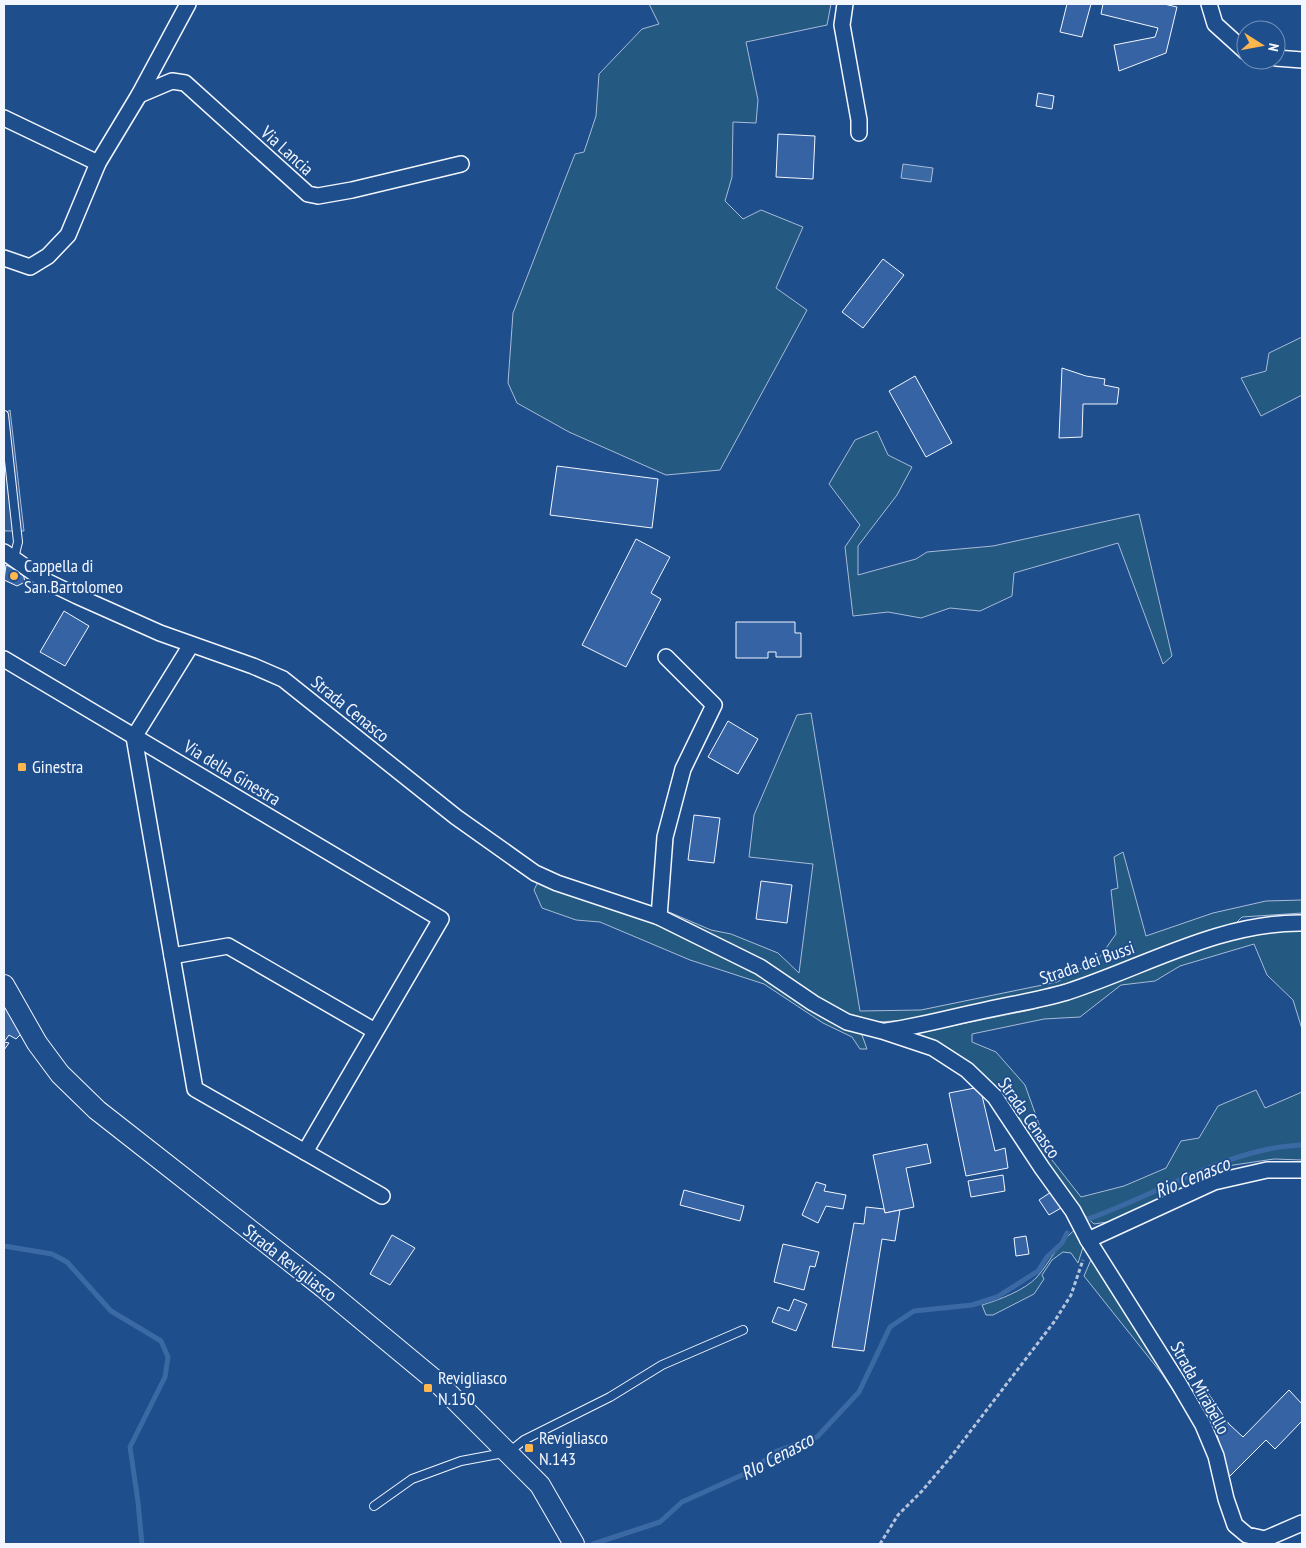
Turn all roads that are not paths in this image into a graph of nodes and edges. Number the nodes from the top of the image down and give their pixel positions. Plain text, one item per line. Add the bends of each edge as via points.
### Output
1 (188, 4) edge
2 (845, 4) edge
3 (1209, 4) edge
4 (1236, 43) edge
5 (1286, 59) edge
6 (1302, 60) edge
7 (139, 95) junction
8 (4, 118) edge
9 (859, 132) dead end
10 (98, 163) junction
11 (461, 164) dead end
12 (4, 258) edge
13 (4, 415) edge
14 (9, 555) edge
15 (191, 646) junction
16 (666, 657) dead end
17 (4, 659) edge
18 (134, 736) junction
19 (658, 917) junction
20 (1302, 923) edge
21 (172, 956) junction
22 (4, 985) edge
23 (376, 1031) junction
24 (882, 1031) junction
25 (305, 1152) junction
26 (1302, 1170) edge
27 (382, 1196) dead end
28 (1088, 1240) junction
29 (743, 1330) dead end
30 (509, 1452) junction
31 (374, 1506) dead end
32 (1302, 1523) edge
33 (574, 1544) edge

1 - 7 street
2 - 9 street via 842,25
3 - 4 street via 1215,24
5 - 6 street
7 - 10 street
7 - 11 street, Via Lancia via 172,81 186,83 308,194 318,196 352,190
8 - 10 street
10 - 12 street via 68,235 48,256 30,267
13 - 14 lane via 18,542
14 - 15 street, Strada Cenasco via 44,580
15 - 18 street
15 - 19 street, Strada Cenasco via 283,679 456,817 535,873
16 - 19 street via 714,705 683,769 665,837
17 - 18 street, Via della Ginestra
18 - 21 street
18 - 23 street, Via della Ginestra via 441,919
19 - 24 street, Strada Cenasco via 760,967 847,1022
20 - 24 street, Strada dei Bussi via 1273,922 1239,930 1028,1003
21 - 23 street via 228,946
21 - 25 street via 194,1089
22 - 30 street, Strada Revigliasco via 60,1074 97,1110 324,1288 436,1381
23 - 25 street
24 - 28 street, Strada Cenasco via 933,1048 967,1070 995,1097 1073,1212
25 - 27 street
26 - 28 street via 1267,1170 1214,1182
28 - 32 street, Strada Mirabello via 1204,1425 1235,1525 1246,1535 1265,1539
29 - 30 lane via 662,1366 610,1397 524,1440
30 - 31 lane via 462,1461 412,1479
30 - 33 street, Strada Revigliasco via 540,1485

